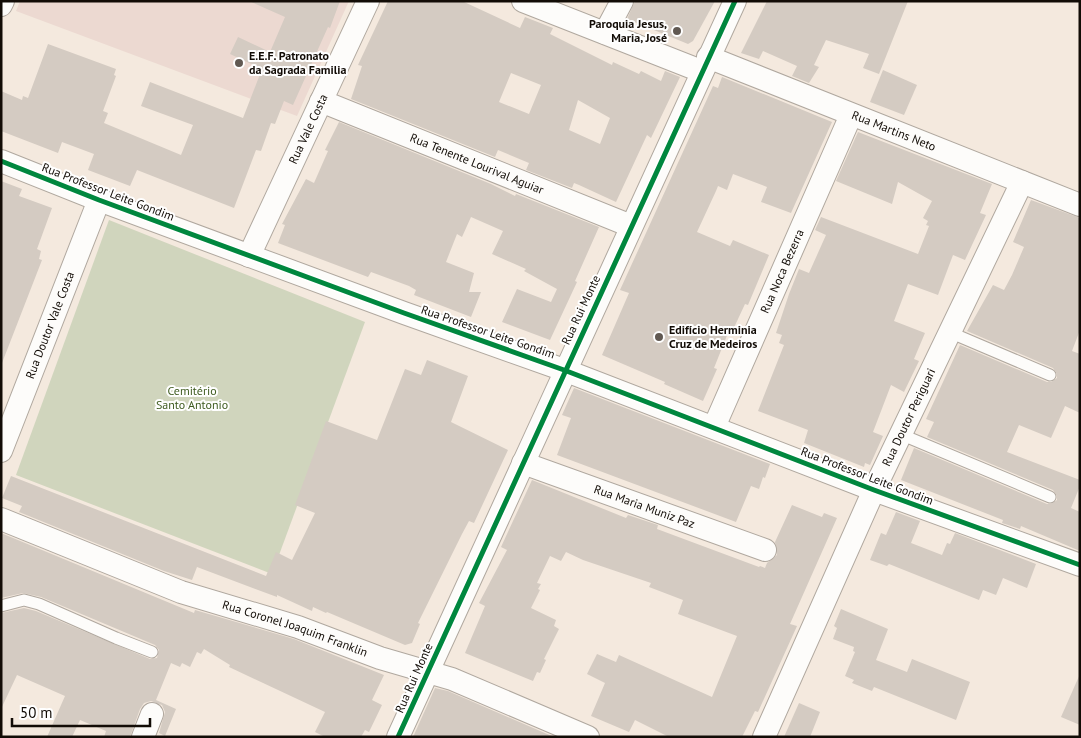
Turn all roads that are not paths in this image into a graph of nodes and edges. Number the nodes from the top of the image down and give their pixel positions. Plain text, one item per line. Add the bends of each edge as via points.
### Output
1 (368, 1) edge
2 (523, 1) edge
3 (622, 1) edge
4 (735, 1) edge
5 (605, 33) junction
6 (705, 64) junction
7 (321, 102) junction
8 (851, 115) junction
9 (1, 161) edge
10 (1022, 182) junction
11 (99, 200) junction
12 (1080, 205) edge
13 (630, 226) junction
14 (249, 256) junction
15 (949, 332) junction
16 (564, 370) junction
17 (1050, 375) dead end
18 (714, 428) junction
19 (900, 434) junction
20 (1, 451) edge
21 (522, 463) junction
22 (874, 490) junction
23 (1050, 497) dead end
24 (1, 519) edge
25 (765, 550) dead end
26 (1080, 566) edge
27 (1, 606) edge
28 (152, 652) dead end
29 (427, 672) junction
30 (152, 714) dead end
31 (143, 737) edge
32 (398, 737) edge
33 (588, 737) edge
34 (764, 737) edge

1 - 7 street, Rua Vale Costa
2 - 5 street, Rua Martins Neto
3 - 5 street
4 - 6 street, Rua Rui Monte
5 - 6 street, Rua Martins Neto
6 - 8 street, Rua Martins Neto
6 - 13 street, Rua Rui Monte
7 - 13 street, Rua Tenente Lourival Aguiar
7 - 14 street, Rua Vale Costa
8 - 10 street, Rua Martins Neto
8 - 18 street, Rua Noca Bezerra
9 - 11 street, Rua Professor Leite Gondim
10 - 12 street, Rua Martins Neto
10 - 15 street, Rua Doutor Periguari
11 - 14 street, Rua Professor Leite Gondim
11 - 20 street, Rua Doutor Vale Costa
13 - 16 street, Rua Rui Monte
14 - 16 street, Rua Professor Leite Gondim
15 - 17 lane
15 - 19 street, Rua Doutor Periguari
16 - 18 street, Rua Professor Leite Gondim
16 - 21 street, Rua Rui Monte
18 - 22 street, Rua Professor Leite Gondim
19 - 22 street, Rua Doutor Periguari
19 - 23 lane
21 - 25 street, Rua Maria Muniz Paz
21 - 29 street, Rua Rui Monte
22 - 26 street, Rua Professor Leite Gondim
22 - 34 street, Rua Doutor Periguari
24 - 29 street, Rua Coronel Joaquim Franklin via 181,592 298,627
27 - 28 lane via 24,600 39,604
29 - 32 street, Rua Rui Monte
29 - 33 street, Rua Coronel Joaquim Franklin via 472,686
30 - 31 street

